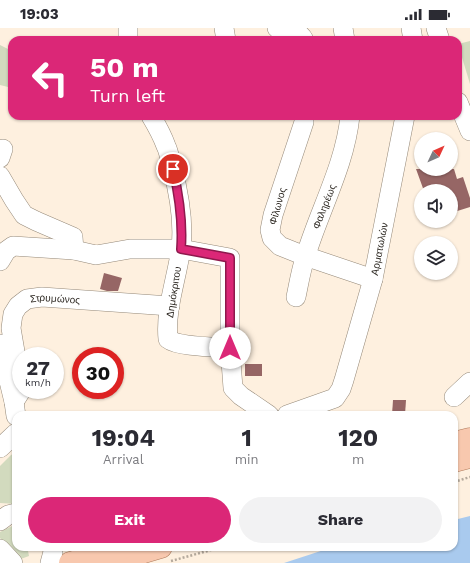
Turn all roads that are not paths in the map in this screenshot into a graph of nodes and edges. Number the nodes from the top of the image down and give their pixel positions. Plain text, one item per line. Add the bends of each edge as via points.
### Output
1 (462, 112) edge
2 (153, 120) edge
3 (304, 120) edge
4 (350, 120) edge
5 (405, 120) edge
6 (470, 131) edge
7 (0, 176) edge
8 (181, 249) junction
9 (74, 250) junction
10 (305, 256) junction
11 (0, 261) edge
12 (373, 279) junction
13 (296, 297) dead end
14 (170, 306) junction
15 (0, 344) edge
16 (230, 348) junction
17 (470, 382) edge
18 (454, 397) dead end
19 (15, 409) edge
20 (263, 411) edge
21 (298, 411) edge
22 (12, 437) edge
23 (470, 438) edge
24 (458, 442) edge
25 (0, 448) edge
26 (470, 457) edge
27 (458, 460) edge
28 (12, 514) edge
29 (0, 521) edge
30 (0, 550) edge
31 (53, 551) edge
32 (111, 551) edge
33 (148, 551) edge
34 (13, 563) edge
35 (50, 563) edge
36 (70, 563) edge
37 (107, 563) edge

1 - 6 street
2 - 8 street, Δημόκριτου via 167,148 176,180 182,232
3 - 10 street, Φίλωνος via 270,230 272,238 280,246
4 - 10 street, Φαληρέως via 344,149
5 - 12 street, Αρματωλών
7 - 9 street via 24,215 73,237
8 - 9 street via 130,249 96,255
8 - 14 street, Δημόκριτου
8 - 16 street via 230,258
9 - 11 street via 13,246 6,251
10 - 12 street, Φίλωνος
10 - 13 street, Φαληρέως
12 - 21 street, Αρματωλών via 341,389 335,398
14 - 16 street, Δημόκριτου via 167,333 168,339 172,342
14 - 19 street, Στρυμώνος via 42,297 27,299 13,314 11,328 20,381
15 - 19 street
16 - 20 street via 233,388
17 - 18 street
22 - 25 street
23 - 24 main road
26 - 27 main road
28 - 29 street
30 - 34 street
31 - 35 street
32 - 36 main road
33 - 37 main road

